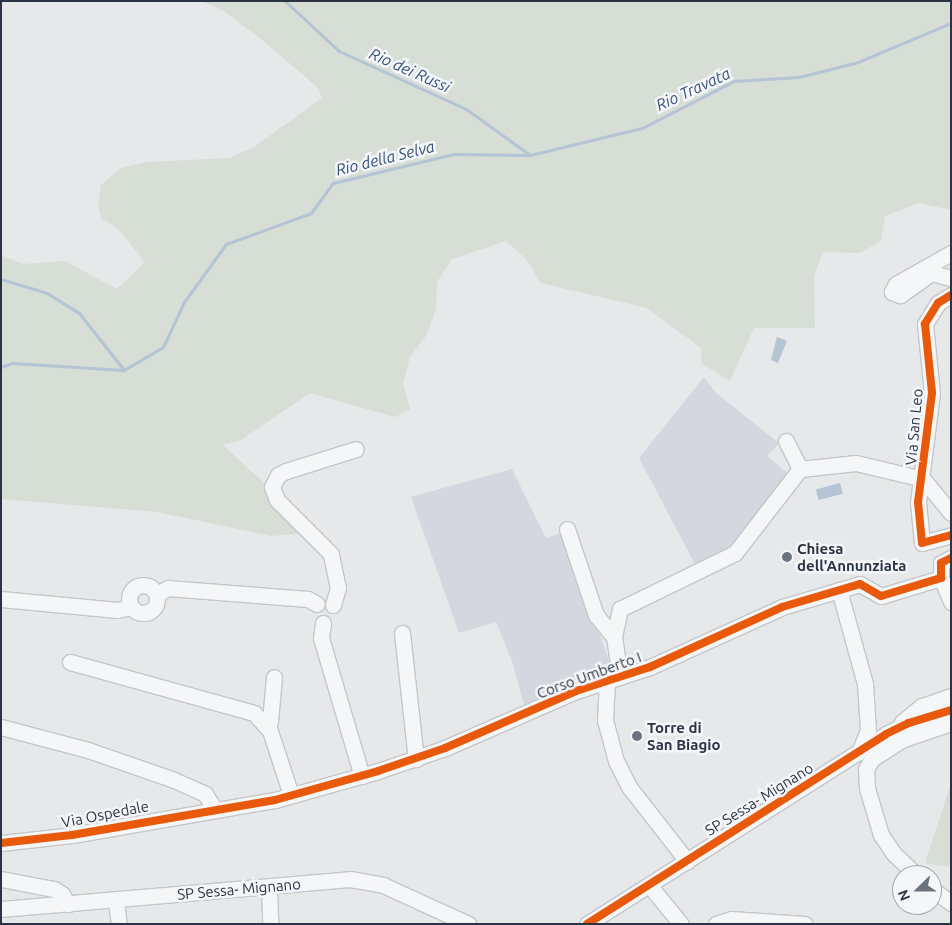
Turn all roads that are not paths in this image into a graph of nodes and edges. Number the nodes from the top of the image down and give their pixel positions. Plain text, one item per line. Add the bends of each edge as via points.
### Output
1 (951, 253) edge
2 (951, 278) edge
3 (951, 294) edge
4 (786, 441) dead end
5 (356, 450) dead end
6 (800, 468) junction
7 (923, 479) junction
8 (951, 513) edge
9 (567, 529) dead end
10 (951, 535) edge
11 (951, 558) edge
12 (941, 578) junction
13 (839, 590) junction
14 (157, 594) junction
15 (1, 599) edge
16 (951, 602) edge
17 (317, 604) junction
18 (333, 605) junction
19 (131, 607) junction
20 (323, 623) junction
21 (402, 633) dead end
22 (614, 637) junction
23 (70, 662) dead end
24 (274, 677) dead end
25 (614, 679) junction
26 (951, 696) edge
27 (951, 710) edge
28 (951, 723) edge
29 (1, 727) edge
30 (266, 727) junction
31 (899, 727) junction
32 (858, 753) junction
33 (416, 759) junction
34 (362, 776) junction
35 (291, 796) junction
36 (214, 808) junction
37 (1, 842) edge
38 (687, 860) junction
39 (906, 865) edge
40 (1, 879) edge
41 (650, 885) junction
42 (269, 886) junction
43 (116, 901) junction
44 (68, 904) junction
45 (1, 909) edge
46 (446, 919) edge
47 (592, 922) edge
48 (119, 924) edge
49 (270, 924) edge
50 (468, 924) edge
51 (681, 924) edge
52 (716, 924) edge
53 (804, 924) edge

1 - 2 street via 896,284 892,292 900,295 932,273
3 - 7 street, Via San Leo via 938,303 925,324 932,393
4 - 6 street
5 - 18 street via 286,471 278,475 272,487 277,500 331,554 338,588
6 - 7 street via 856,463
6 - 22 street via 736,553 623,607 617,616
7 - 8 street
7 - 10 street, Via San Leo via 918,502 922,543
9 - 22 street via 596,615
11 - 12 street via 941,563
12 - 13 street, Corso Umberto I via 882,596 860,584
12 - 16 street
13 - 25 street, Corso Umberto I via 758,615 667,660
13 - 32 street via 865,684 868,730
14 - 17 street via 168,588 308,599
14 - 19 street via 154,607 149,612 136,611
14 - 19 street via 152,587 137,585 130,591
15 - 19 street via 117,610
17 - 18 street via 325,601
17 - 20 street via 313,613
18 - 20 street via 334,617
20 - 34 street via 321,638
21 - 33 street
22 - 25 street
23 - 30 street via 246,709
24 - 30 street via 270,721
25 - 33 street, Corso Umberto I
25 - 38 street via 604,702 608,738 623,777
26 - 31 street via 922,706
27 - 31 street, SP Sessa- Mignano
28 - 39 street via 901,740 872,759 866,770 867,788 881,835
29 - 36 street via 88,750 182,783 205,794
30 - 35 street
31 - 32 street, SP Sessa- Mignano
32 - 38 street, SP Sessa- Mignano
33 - 34 street, Corso Umberto I
34 - 35 street, Corso Umberto I
35 - 36 street, Corso Umberto I
36 - 37 street, Via Ospedale via 72,835
38 - 41 street, SP Sessa- Mignano
40 - 44 street via 54,889
41 - 47 street, SP Sessa- Mignano
41 - 51 street
42 - 43 street, SP Sessa- Mignano
42 - 46 street, SP Sessa- Mignano via 350,879 372,882
42 - 49 street
43 - 44 street, SP Sessa- Mignano
43 - 48 street
44 - 45 street, SP Sessa- Mignano
46 - 50 street, SP Sessa- Mignano
52 - 53 street via 731,919

